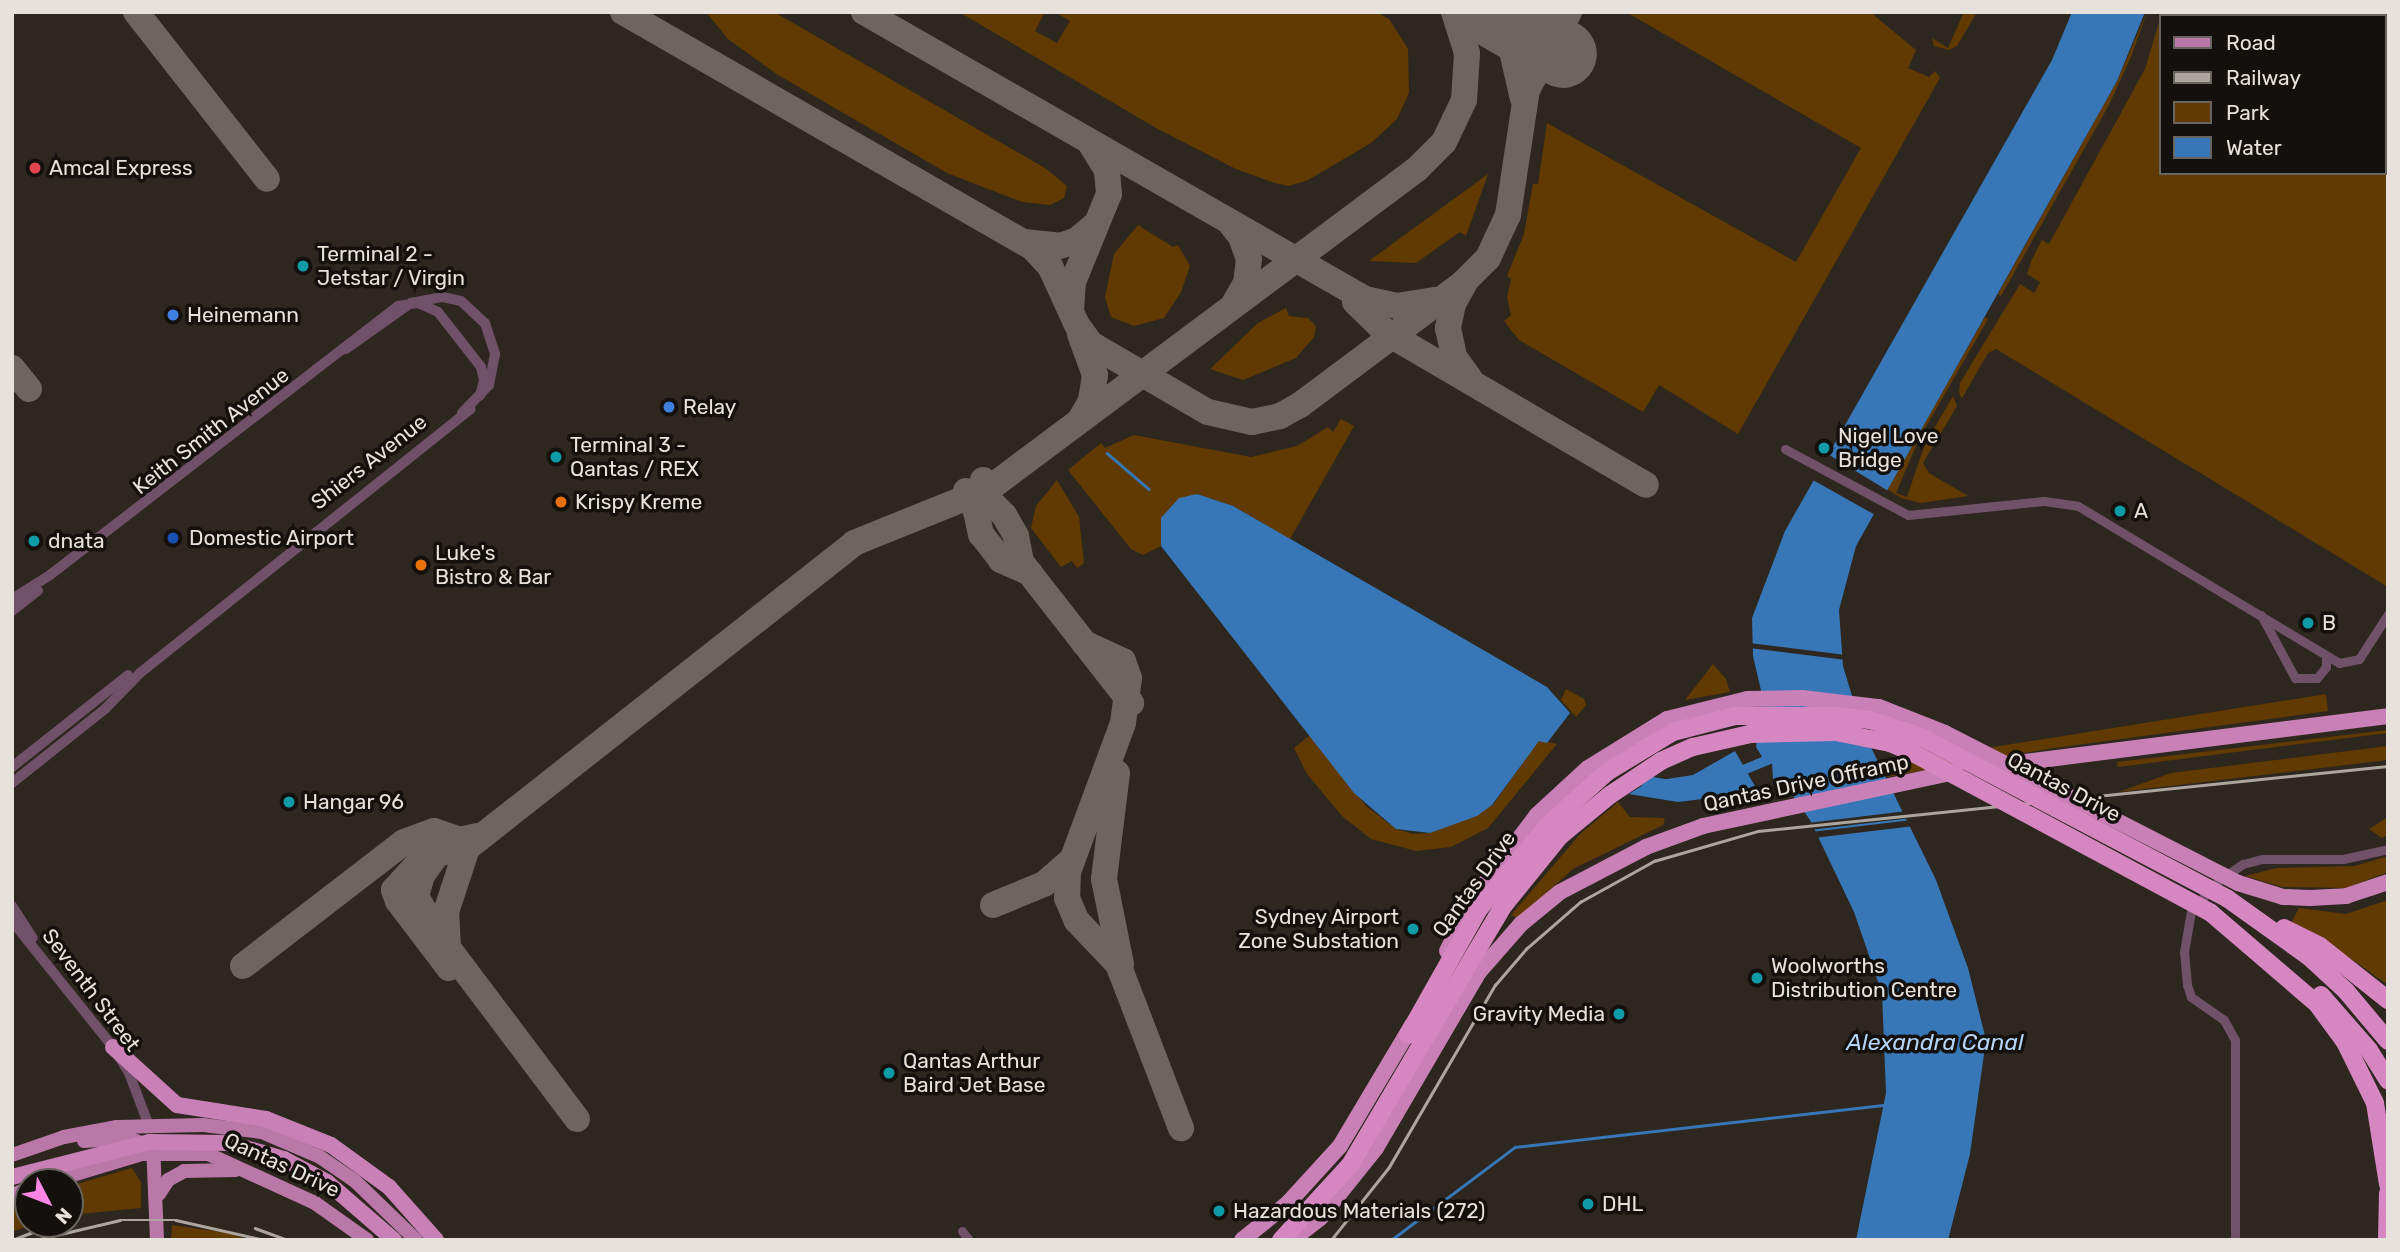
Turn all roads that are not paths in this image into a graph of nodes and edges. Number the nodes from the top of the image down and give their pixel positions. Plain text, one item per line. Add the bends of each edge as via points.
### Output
1 (442, 298) joint
2 (389, 310) joint
3 (1785, 449) dead end
4 (12, 599) edge
5 (12, 611) edge
6 (2260, 614) junction
7 (2388, 614) edge
8 (2326, 656) junction
9 (2388, 716) edge
10 (12, 767) edge
11 (12, 783) edge
12 (1548, 825) junction
13 (2388, 849) edge
14 (2388, 882) edge
15 (2228, 899) junction
16 (12, 906) edge
17 (2211, 913) junction
18 (12, 921) edge
19 (45, 958) junction
20 (2388, 1000) edge
21 (1408, 1035) joint
22 (2388, 1041) edge
23 (113, 1047) junction
24 (2388, 1080) edge
25 (155, 1126) junction
26 (155, 1152) junction
27 (18, 1153) edge
28 (241, 1170) junction
29 (84, 1172) edge
30 (12, 1177) edge
31 (2388, 1184) edge
32 (2388, 1193) edge
33 (157, 1199) junction
34 (156, 1236) edge
35 (367, 1240) edge
36 (394, 1240) edge
37 (416, 1240) edge
38 (436, 1240) edge
39 (1242, 1240) edge
40 (1281, 1240) edge
41 (1292, 1240) edge
42 (2235, 1240) edge
43 (2387, 1240) edge

1 - 5 street, Keith Smith Avenue, bridge via 411,303 387,317
1 - 10 street, Shiers Avenue, bridge via 471,307 492,336 494,369 479,398
2 - 4 street, Keith Smith Avenue via 57,570
2 - 11 street, Shiers Avenue via 414,303 432,307 481,367 481,393 460,421 147,668 105,709
3 - 6 street via 1884,505 1923,517 2044,501 2078,506
6 - 8 street
6 - 8 street via 2295,678 2304,682 2318,678 2326,667
7 - 8 street via 2354,663 2339,663
9 - 41 highway, Qantas Drive Offramp via 2026,761 1774,808 1646,847 1560,892 1521,924 1455,1007 1369,1157 1320,1218
12 - 14 highway, bridge via 1610,752 1689,711 1747,699 1859,702 1945,733 2238,883 2283,897 2310,898 2346,896
12 - 15 highway, Qantas Drive, bridge via 1607,772 1674,732 1735,716 1836,716 1870,720 1921,737
12 - 17 highway, Qantas Drive, bridge via 1693,747 1750,734 1836,733 1890,743 1913,753
12 - 21 highway, Qantas Drive via 1479,909
12 - 40 highway, Qantas Drive via 1350,1165
13 - 42 street via 2343,859 2262,859 2219,880 2192,911 2184,951 2191,997 2224,1020 2235,1040
15 - 20 highway via 2320,946
15 - 22 highway via 2308,956
16 - 19 street
17 - 24 highway via 2264,947 2334,1006
17 - 31 highway via 2317,1004 2345,1042 2375,1103
18 - 19 street, Seventh Street
19 - 23 street, Seventh Street
21 - 39 highway, Qantas Drive via 1340,1146 1288,1203
23 - 25 street, Seventh Street
23 - 38 highway via 177,1105 266,1119 331,1145 389,1187
25 - 26 main road
25 - 27 main road via 79,1133
25 - 37 main road via 229,1126 262,1132 295,1146 355,1181
26 - 27 main road via 128,1138
26 - 28 main road, Qantas Drive via 208,1154
26 - 29 main road, Qantas Drive
26 - 33 main road
28 - 33 main road via 184,1171 168,1180
28 - 35 main road, Qantas Drive via 315,1203
30 - 36 highway, bridge via 149,1142 228,1143 284,1159 327,1182
32 - 43 highway
33 - 34 main road

